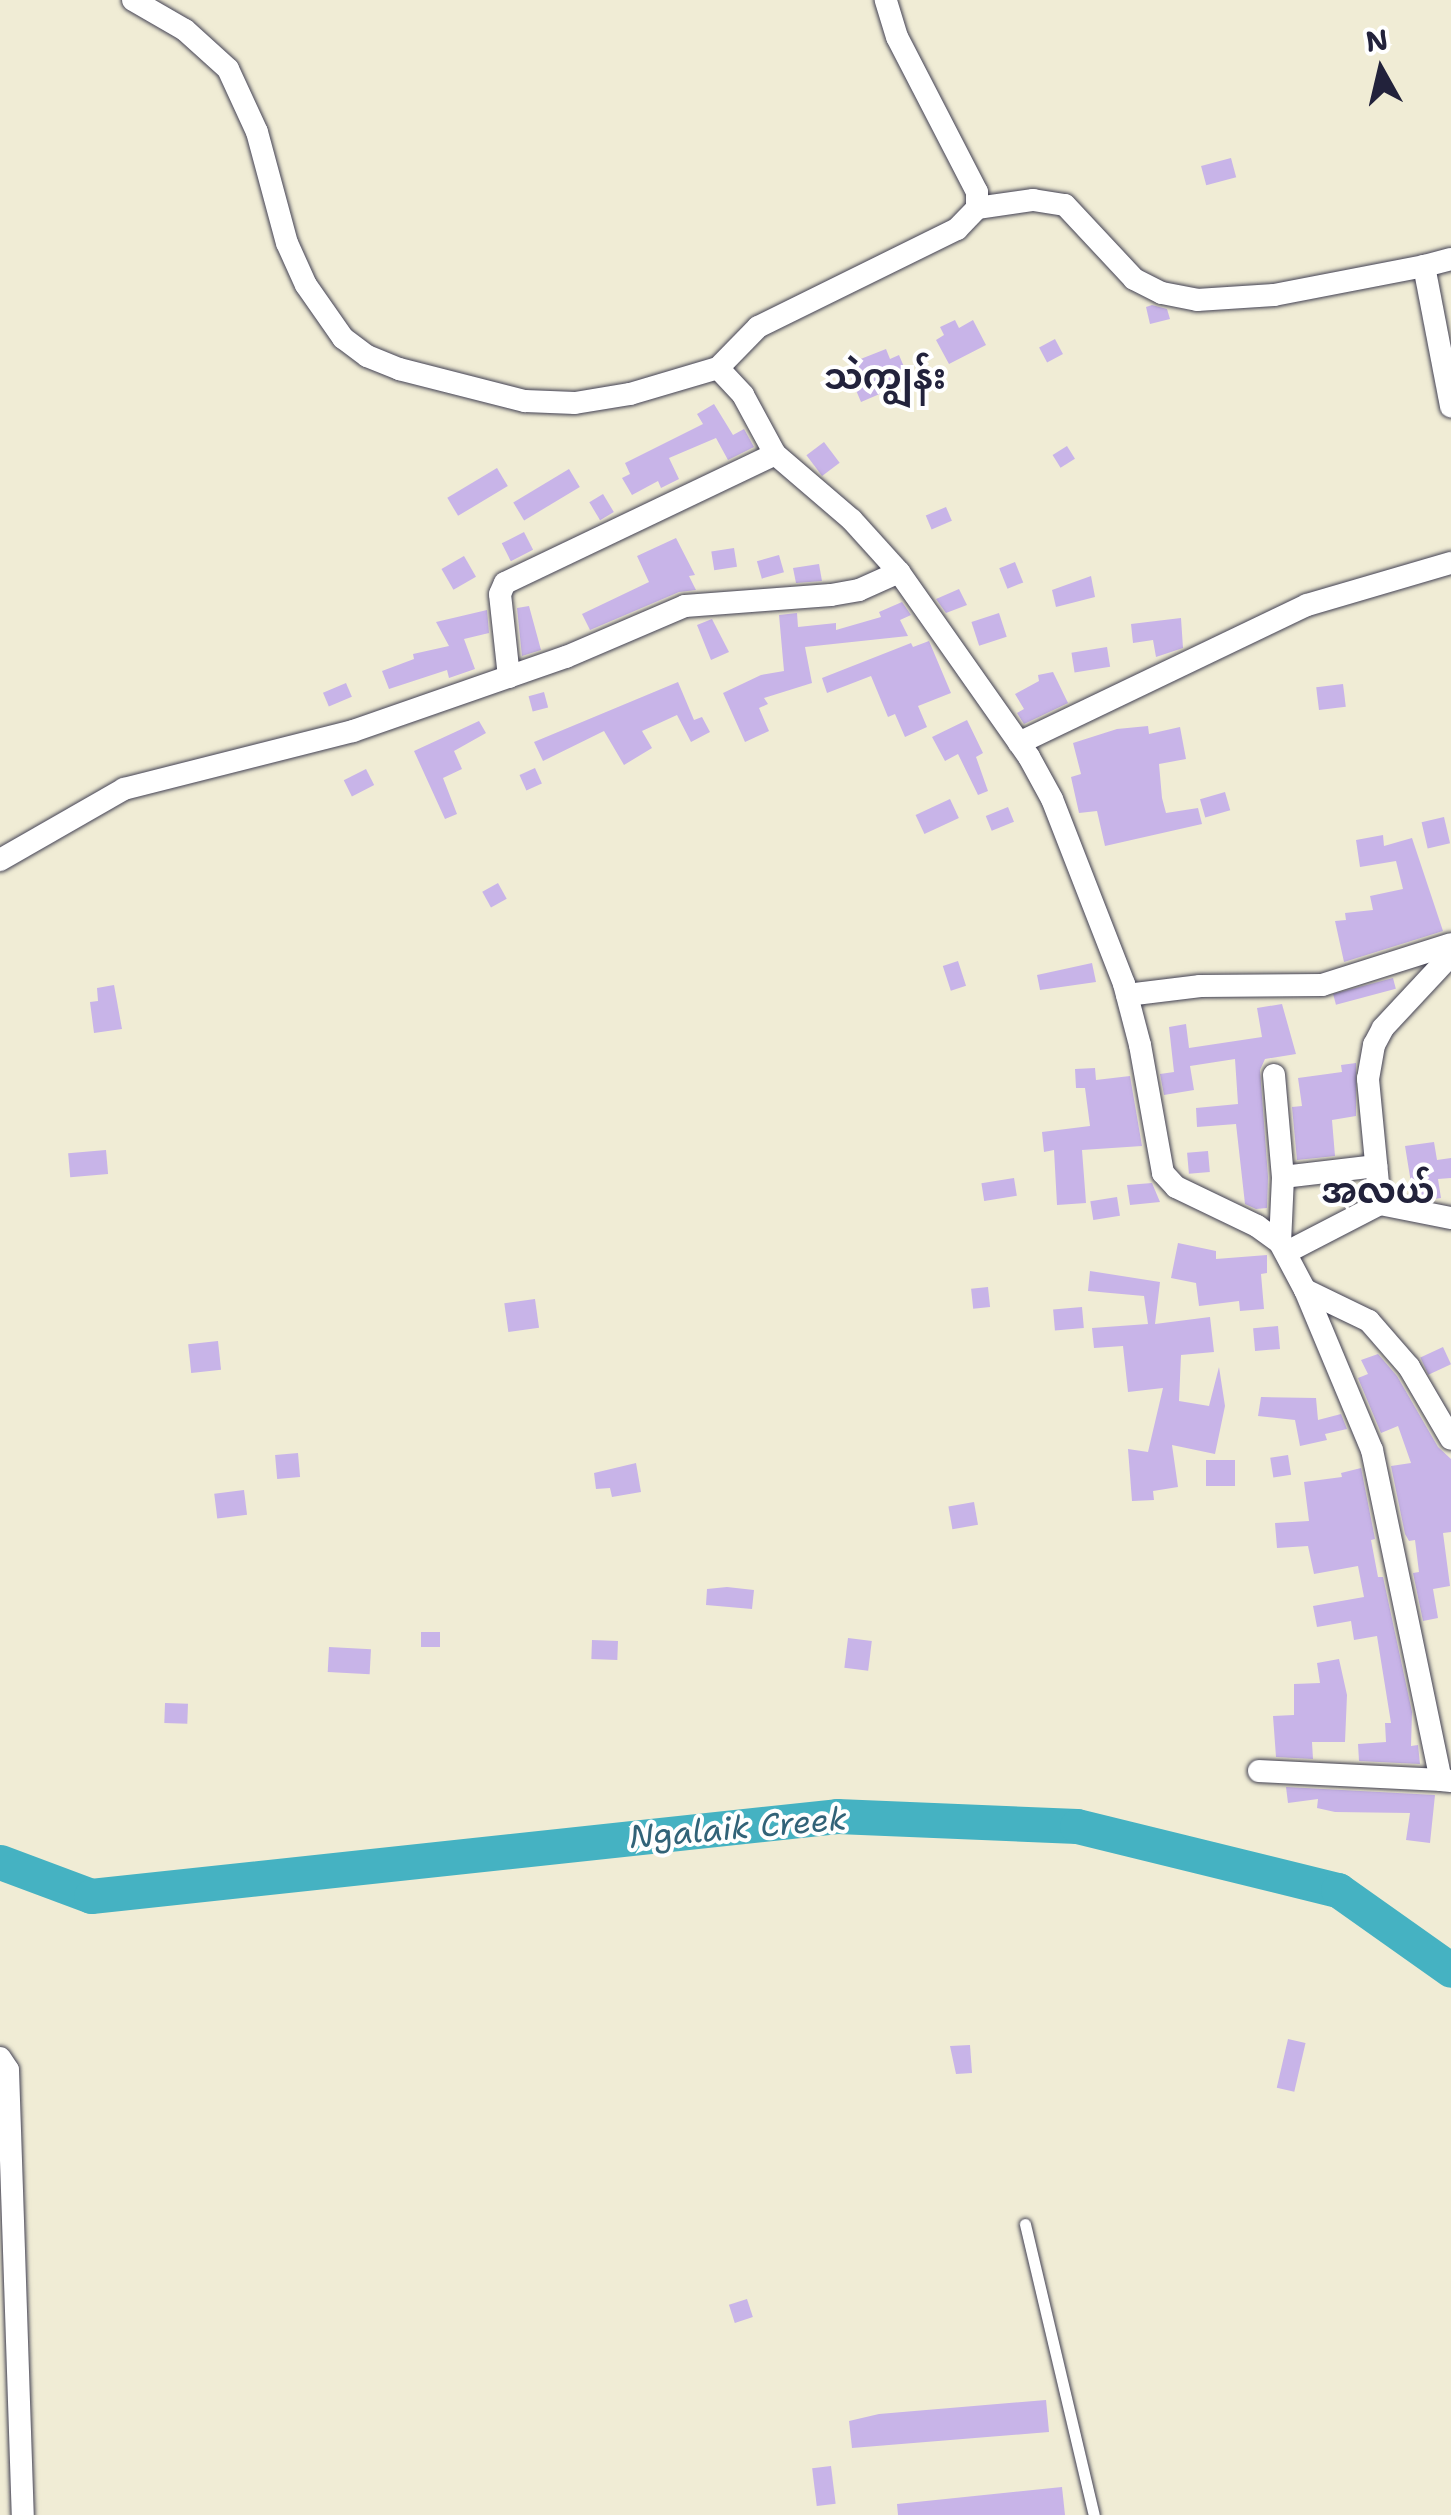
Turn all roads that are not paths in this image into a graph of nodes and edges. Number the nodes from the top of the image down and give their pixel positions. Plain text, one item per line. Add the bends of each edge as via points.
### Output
1 (133, 0) edge
2 (886, 0) edge
3 (977, 208) junction
4 (1451, 259) edge
5 (1424, 266) junction
6 (718, 368) junction
7 (1451, 406) edge
8 (775, 454) junction
9 (1451, 563) edge
10 (899, 572) junction
11 (509, 677) junction
12 (1019, 743) junction
13 (0, 860) edge
14 (1451, 944) edge
15 (1451, 955) edge
16 (1127, 995) junction
17 (1274, 1075) dead end
18 (1376, 1166) junction
19 (1283, 1176) junction
20 (1380, 1204) junction
21 (1451, 1218) edge
22 (1283, 1248) junction
23 (1304, 1290) junction
24 (1451, 1438) edge
25 (1259, 1772) dead end
26 (1446, 1780) edge
27 (0, 2058) edge
28 (1025, 2224) dead end
29 (23, 2515) edge
30 (1094, 2515) edge

1 - 6 street via 185,30 228,69 251,115 306,286 343,338 367,356 525,401 574,403
2 - 3 street via 897,37 977,192
3 - 5 street via 1034,200 1064,205 1134,279 1197,300 1274,295
3 - 6 street via 957,230 758,327
4 - 5 street
5 - 7 street
6 - 8 street via 742,395
8 - 10 street via 852,520
8 - 11 street via 504,583
9 - 12 street via 1307,605
10 - 11 street via 832,595 685,606
10 - 12 street
11 - 13 street via 353,730 124,788
12 - 16 street via 1052,798
14 - 16 street via 1322,984
15 - 18 street via 1374,1044 1368,1079
16 - 22 street via 1163,1173
17 - 19 street
18 - 19 street
18 - 20 street
19 - 22 street
20 - 21 street
20 - 22 street
22 - 23 street
23 - 24 street via 1369,1321 1409,1367
23 - 26 street via 1372,1450
25 - 26 street
27 - 29 street via 8,2070
28 - 30 lane

